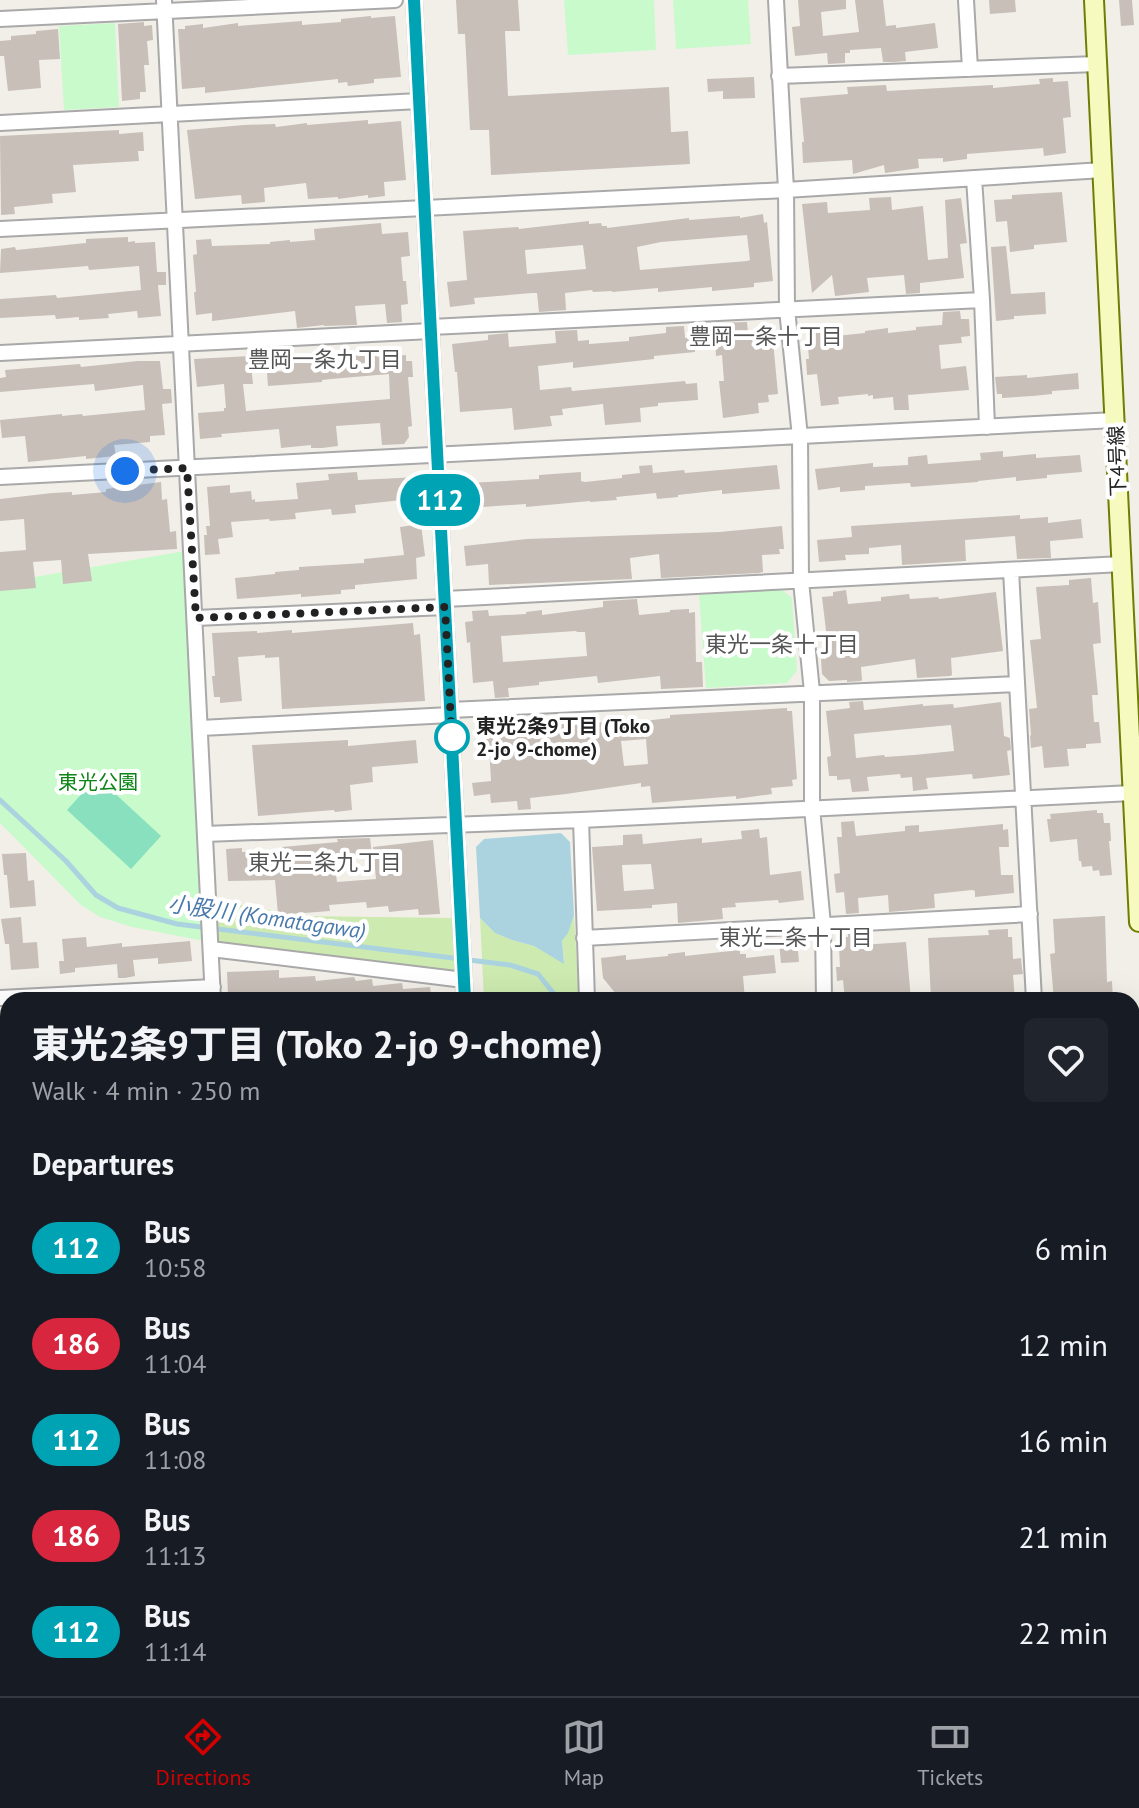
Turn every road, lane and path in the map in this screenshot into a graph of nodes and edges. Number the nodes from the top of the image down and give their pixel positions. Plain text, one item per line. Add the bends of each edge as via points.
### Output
1 (395, 0) edge
2 (414, 0) edge
3 (776, 0) edge
4 (966, 0) edge
5 (1094, 0) edge
6 (165, 6) edge
7 (0, 19) edge
8 (1097, 64) junction
9 (970, 69) junction
10 (779, 76) junction
11 (419, 101) junction
12 (170, 114) junction
13 (0, 123) edge
14 (1103, 170) junction
15 (974, 178) junction
16 (786, 190) junction
17 (425, 208) junction
18 (175, 221) junction
19 (0, 229) edge
20 (982, 300) junction
21 (787, 309) junction
22 (431, 329) junction
23 (180, 344) junction
24 (0, 353) edge
25 (1115, 420) junction
26 (987, 427) junction
27 (800, 437) junction
28 (437, 455) junction
29 (187, 468) junction
30 (0, 477) edge
31 (1122, 564) junction
32 (1011, 570) junction
33 (801, 581) junction
34 (445, 603) junction
35 (196, 618) junction
36 (1017, 684) junction
37 (812, 692) junction
38 (450, 712) junction
39 (201, 728) junction
40 (1132, 793) junction
41 (1023, 799) junction
42 (812, 808) junction
43 (581, 820) junction
44 (456, 824) junction
45 (205, 834) junction
46 (1030, 914) junction
47 (1139, 922) edge
48 (823, 925) junction
49 (584, 938) junction
50 (211, 944) junction
51 (464, 973) junction
52 (213, 992) edge
53 (465, 992) edge
54 (587, 992) edge
55 (824, 992) edge
56 (1034, 992) edge

1 - 6 street
2 - 11 street
3 - 10 street
4 - 9 street
5 - 8 street, 下4号線
6 - 7 street
6 - 12 street
8 - 9 street
8 - 14 street, 下4号線
9 - 10 street
10 - 16 street
11 - 12 street
11 - 17 street
12 - 13 street
12 - 18 street
14 - 15 street
14 - 25 street, 下4号線
15 - 16 street
15 - 20 street
16 - 17 street
16 - 21 street
17 - 18 street
17 - 22 street
18 - 19 street
18 - 23 street
20 - 21 street
20 - 26 street
21 - 22 street
21 - 27 street
22 - 23 street
22 - 28 street
23 - 24 street
23 - 29 street
25 - 26 street
25 - 31 street, 下4号線
26 - 27 street
27 - 28 street
27 - 33 street
28 - 29 street
28 - 34 street
29 - 30 street
29 - 35 street
31 - 32 street
31 - 40 street, 下4号線
32 - 33 street
32 - 36 street
33 - 34 street
33 - 37 street
34 - 35 street
34 - 38 street
35 - 39 street
36 - 37 street
36 - 41 street
37 - 38 street
37 - 42 street
38 - 39 street
38 - 44 street
39 - 45 street
40 - 41 street
40 - 47 street, 下4号線
41 - 42 street
41 - 46 street
42 - 43 street
42 - 48 street
43 - 44 street
43 - 49 street
44 - 45 street
44 - 51 street
45 - 50 street
46 - 48 street
46 - 56 street
48 - 49 street
48 - 55 street
49 - 54 street
50 - 51 street
50 - 52 street
51 - 53 street

